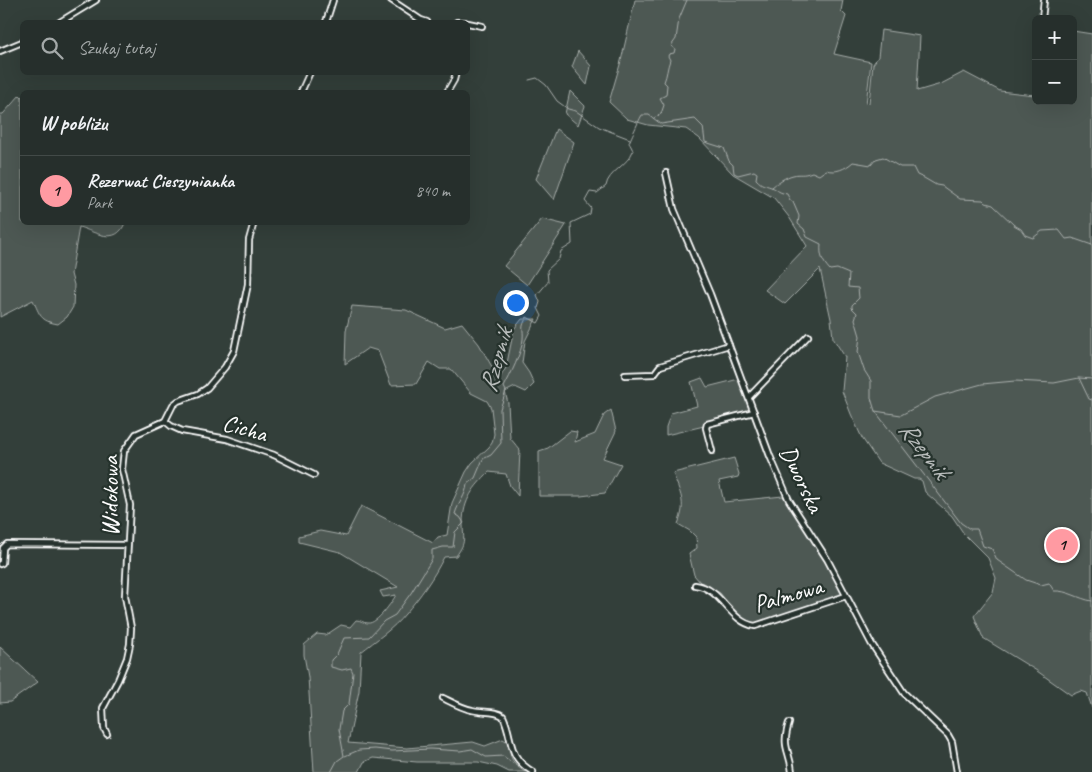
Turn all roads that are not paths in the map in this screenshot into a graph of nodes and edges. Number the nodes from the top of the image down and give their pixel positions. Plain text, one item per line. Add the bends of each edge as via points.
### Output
1 (96, 0) edge
2 (333, 0) edge
3 (391, 0) edge
4 (1044, 0) edge
5 (1042, 15) edge
6 (64, 20) edge
7 (327, 20) edge
8 (421, 20) edge
9 (470, 24) edge
10 (482, 26) dead end
11 (20, 43) edge
12 (0, 51) edge
13 (309, 75) edge
14 (455, 75) edge
15 (302, 90) edge
16 (448, 90) edge
17 (666, 173) dead end
18 (253, 225) edge
19 (808, 336) dead end
20 (729, 345) junction
21 (625, 375) dead end
22 (748, 397) junction
23 (754, 412) junction
24 (165, 421) junction
25 (712, 451) dead end
26 (314, 476) dead end
27 (127, 545) junction
28 (0, 564) edge
29 (695, 585) dead end
30 (846, 596) junction
31 (443, 698) dead end
32 (788, 723) dead end
33 (107, 734) dead end
34 (533, 772) edge
35 (792, 772) edge
36 (957, 772) edge

1 - 6 street
2 - 7 street
3 - 8 street
4 - 5 street
9 - 10 street
11 - 12 street
13 - 15 street
14 - 16 street
17 - 20 street, Dworska via 674,209
18 - 24 street via 248,284 234,351 207,388 178,401
19 - 22 street
20 - 21 street via 660,366 654,374
20 - 22 street, Dworska
22 - 23 street, Dworska
23 - 25 street via 707,424
23 - 30 street, Dworska via 789,500 827,559
24 - 26 street, Cicha via 182,431 227,439 274,454
24 - 27 street, Widokowa via 136,434 124,451 122,469 130,505
27 - 28 street via 7,544
27 - 33 street, Widokowa via 125,596 131,628 130,644 103,708
29 - 30 street, Palmowa via 715,594 736,618 755,626
30 - 36 street, Dworska via 870,643 904,693 948,735
31 - 34 street via 461,707 503,716 516,756
32 - 35 street via 784,744

